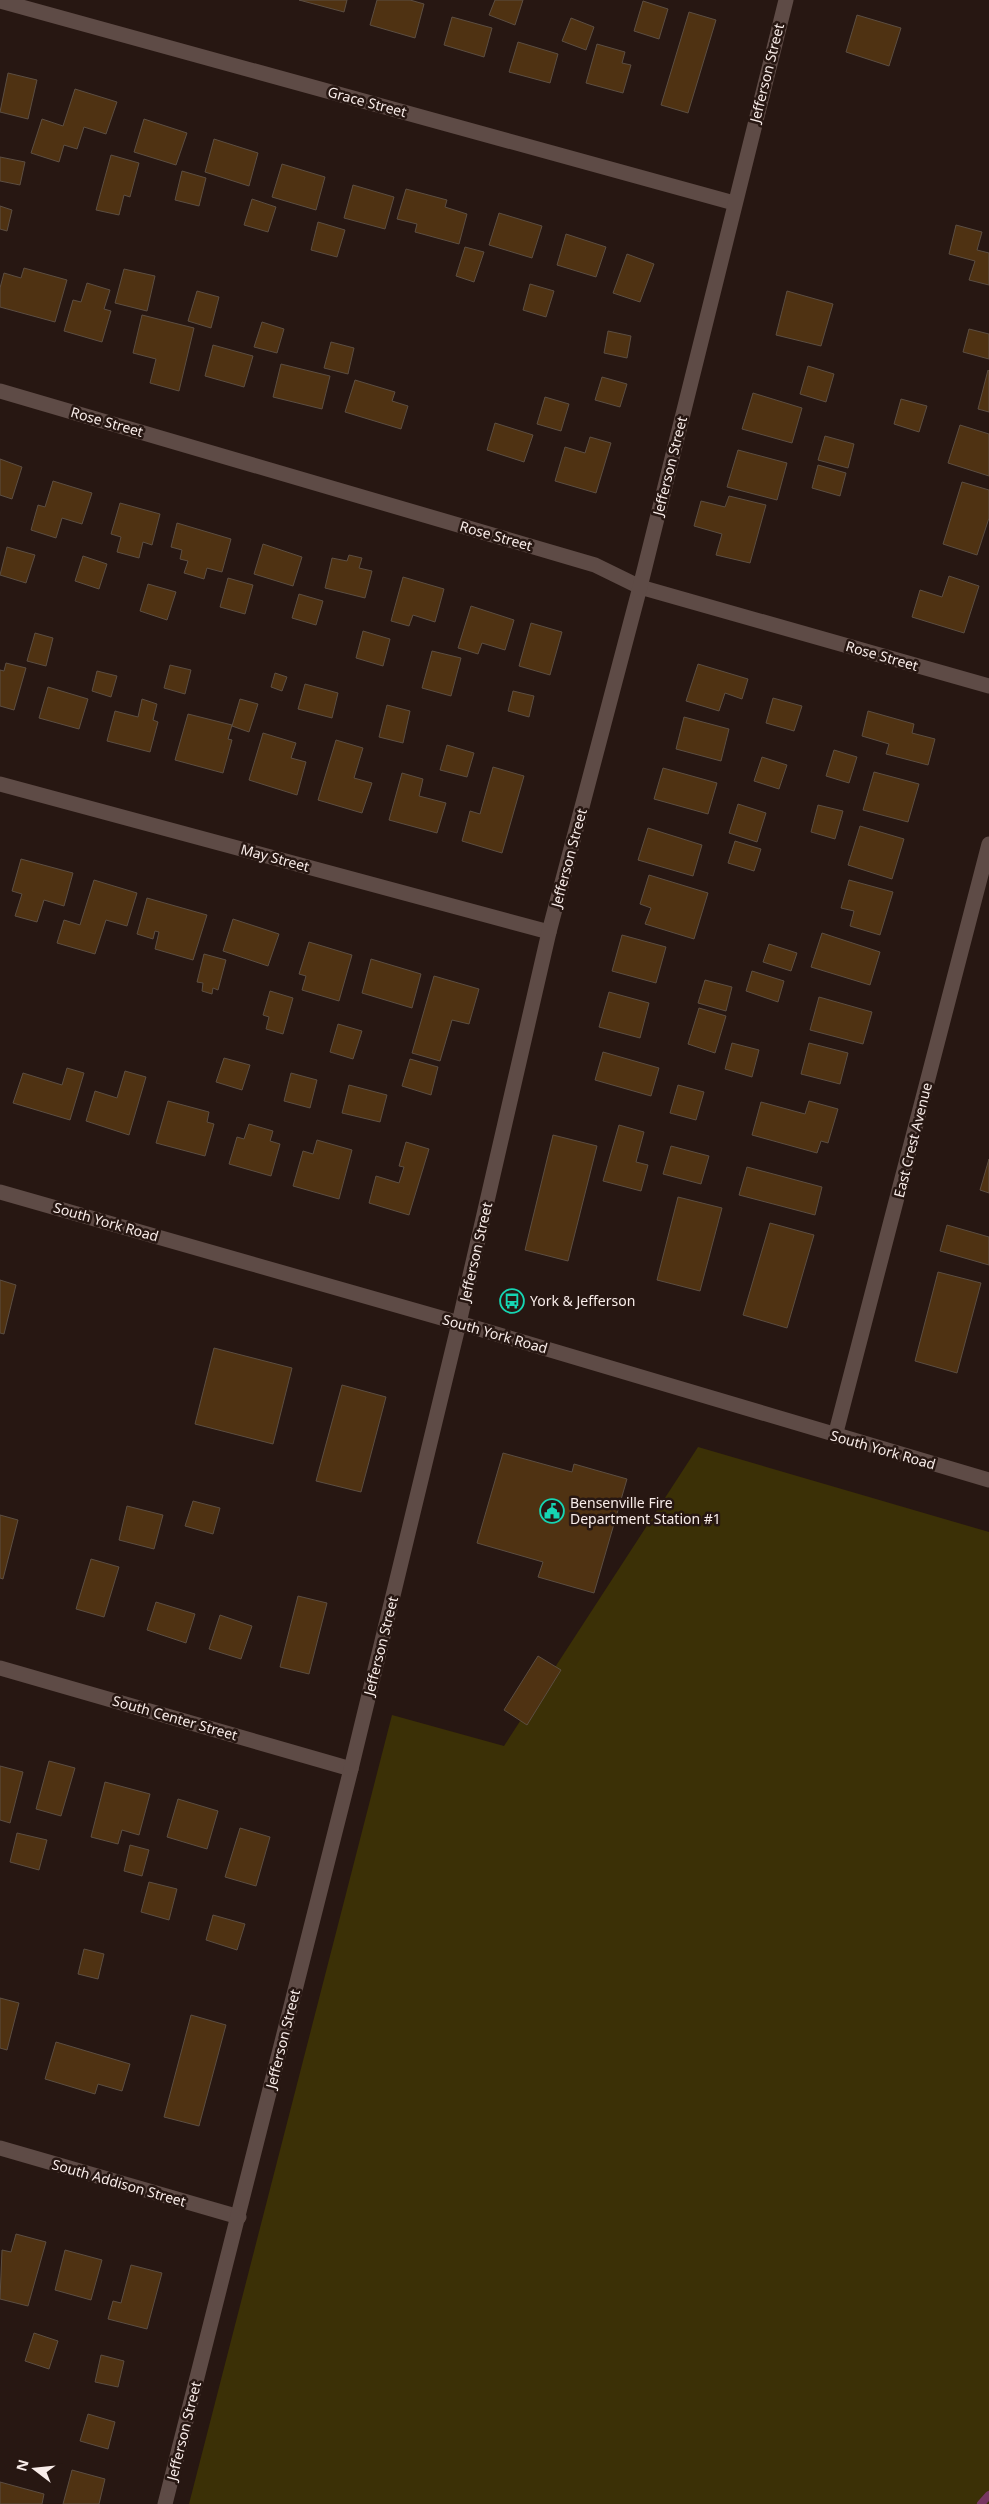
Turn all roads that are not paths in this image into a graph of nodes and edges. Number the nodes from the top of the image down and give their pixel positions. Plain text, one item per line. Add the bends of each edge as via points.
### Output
1 (786, 0) edge
2 (0, 1) edge
3 (734, 203) junction
4 (0, 391) edge
5 (640, 587) junction
6 (989, 686) edge
7 (0, 784) edge
8 (989, 844) edge
9 (549, 932) junction
10 (0, 1192) edge
11 (460, 1324) junction
12 (835, 1436) junction
13 (989, 1480) edge
14 (0, 1668) edge
15 (351, 1769) junction
16 (0, 2148) edge
17 (239, 2217) junction
18 (165, 2504) edge

1 - 3 street, Jefferson Street
2 - 3 street, Grace Street
3 - 5 street, Jefferson Street
4 - 5 street, Rose Street via 595,565
5 - 6 street, Rose Street
5 - 9 street, Jefferson Street
7 - 9 street, May Street
8 - 12 street, East Crest Avenue
9 - 11 street, Jefferson Street
10 - 11 street, South York Road
11 - 12 street, South York Road
11 - 15 street, Jefferson Street
12 - 13 street, South York Road
14 - 15 street, South Center Street
15 - 17 street, Jefferson Street
16 - 17 street, South Addison Street
17 - 18 street, Jefferson Street

